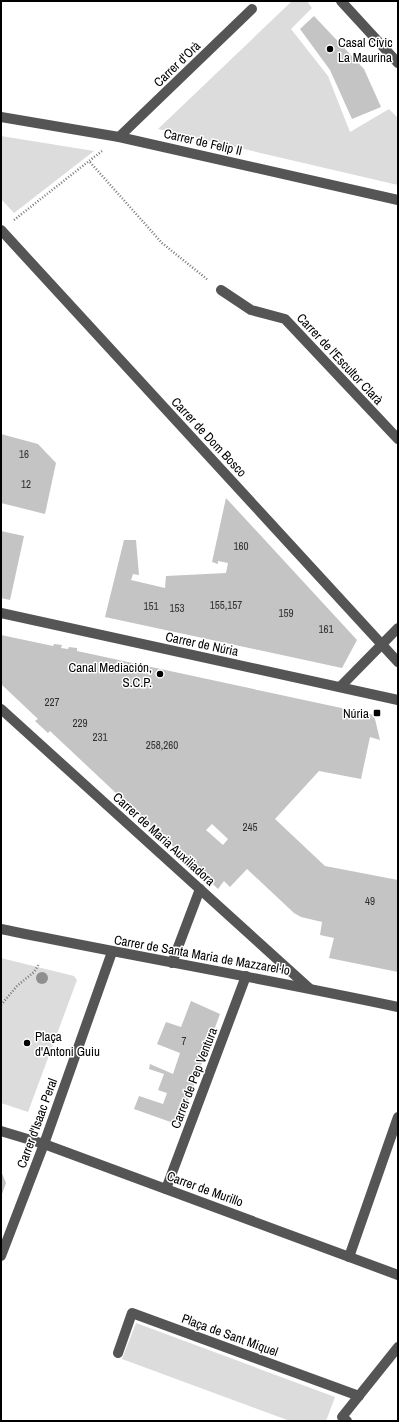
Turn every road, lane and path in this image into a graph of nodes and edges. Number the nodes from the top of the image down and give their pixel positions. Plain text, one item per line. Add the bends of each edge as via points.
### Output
1 (341, 1) edge
2 (252, 9) dead end
3 (398, 63) edge
4 (1, 117) edge
5 (119, 137) junction
6 (89, 161) junction
7 (398, 200) edge
8 (1, 230) edge
9 (221, 290) joint
10 (398, 439) edge
11 (1, 613) edge
12 (398, 628) edge
13 (382, 643) junction
14 (398, 662) edge
15 (340, 687) junction
16 (398, 700) edge
17 (1, 709) edge
18 (200, 889) junction
19 (1, 928) edge
20 (112, 952) junction
21 (172, 963) junction
22 (39, 964) dead end
23 (246, 976) junction
24 (309, 988) junction
25 (1, 1005) edge
26 (398, 1007) edge
27 (398, 1117) edge
28 (1, 1131) edge
29 (44, 1144) junction
30 (166, 1189) junction
31 (1, 1256) edge
32 (349, 1257) junction
33 (398, 1275) edge
34 (398, 1347) edge
35 (118, 1353) dead end
36 (359, 1396) junction
37 (347, 1421) edge

1 - 3 street
2 - 5 street, Carrer d'Orà
4 - 5 street, Carrer de Felip II
5 - 6 path
5 - 7 street, Carrer de Felip II
6 - 8 path
6 - 9 path via 162,244
8 - 13 street, Carrer de Dom Bosco
9 - 10 street, Carrer de l'Escultor Clarà via 251,310 285,319
11 - 15 street, Carrer de Núria
12 - 13 street
13 - 14 street, Carrer de Dom Bosco
13 - 15 street
15 - 16 street, Carrer de Núria
17 - 18 street, Carrer de Maria Auxiliadora
18 - 21 street
18 - 24 street, Carrer de Maria Auxiliadora
19 - 20 street, Carrer de Santa Maria de Mazzarel·lo
20 - 21 street, Carrer de Santa Maria de Mazzarel·lo
20 - 29 street, Carrer d'Isaac Peral
21 - 23 street, Carrer de Santa Maria de Mazzarel·lo
22 - 25 path
23 - 24 street, Carrer de Santa Maria de Mazzarel·lo
23 - 30 street, Carrer de Pep Ventura
24 - 26 street, Carrer de Santa Maria de Mazzarel·lo
27 - 32 street
28 - 29 street, Carrer de Murillo
29 - 30 street, Carrer de Murillo
29 - 31 street, Carrer d'Isaac Peral
30 - 32 street, Carrer de Murillo
32 - 33 street, Carrer de Murillo
34 - 36 street
35 - 36 street, Plaça de Sant Miquel via 132,1313
36 - 37 street via 342,1417

